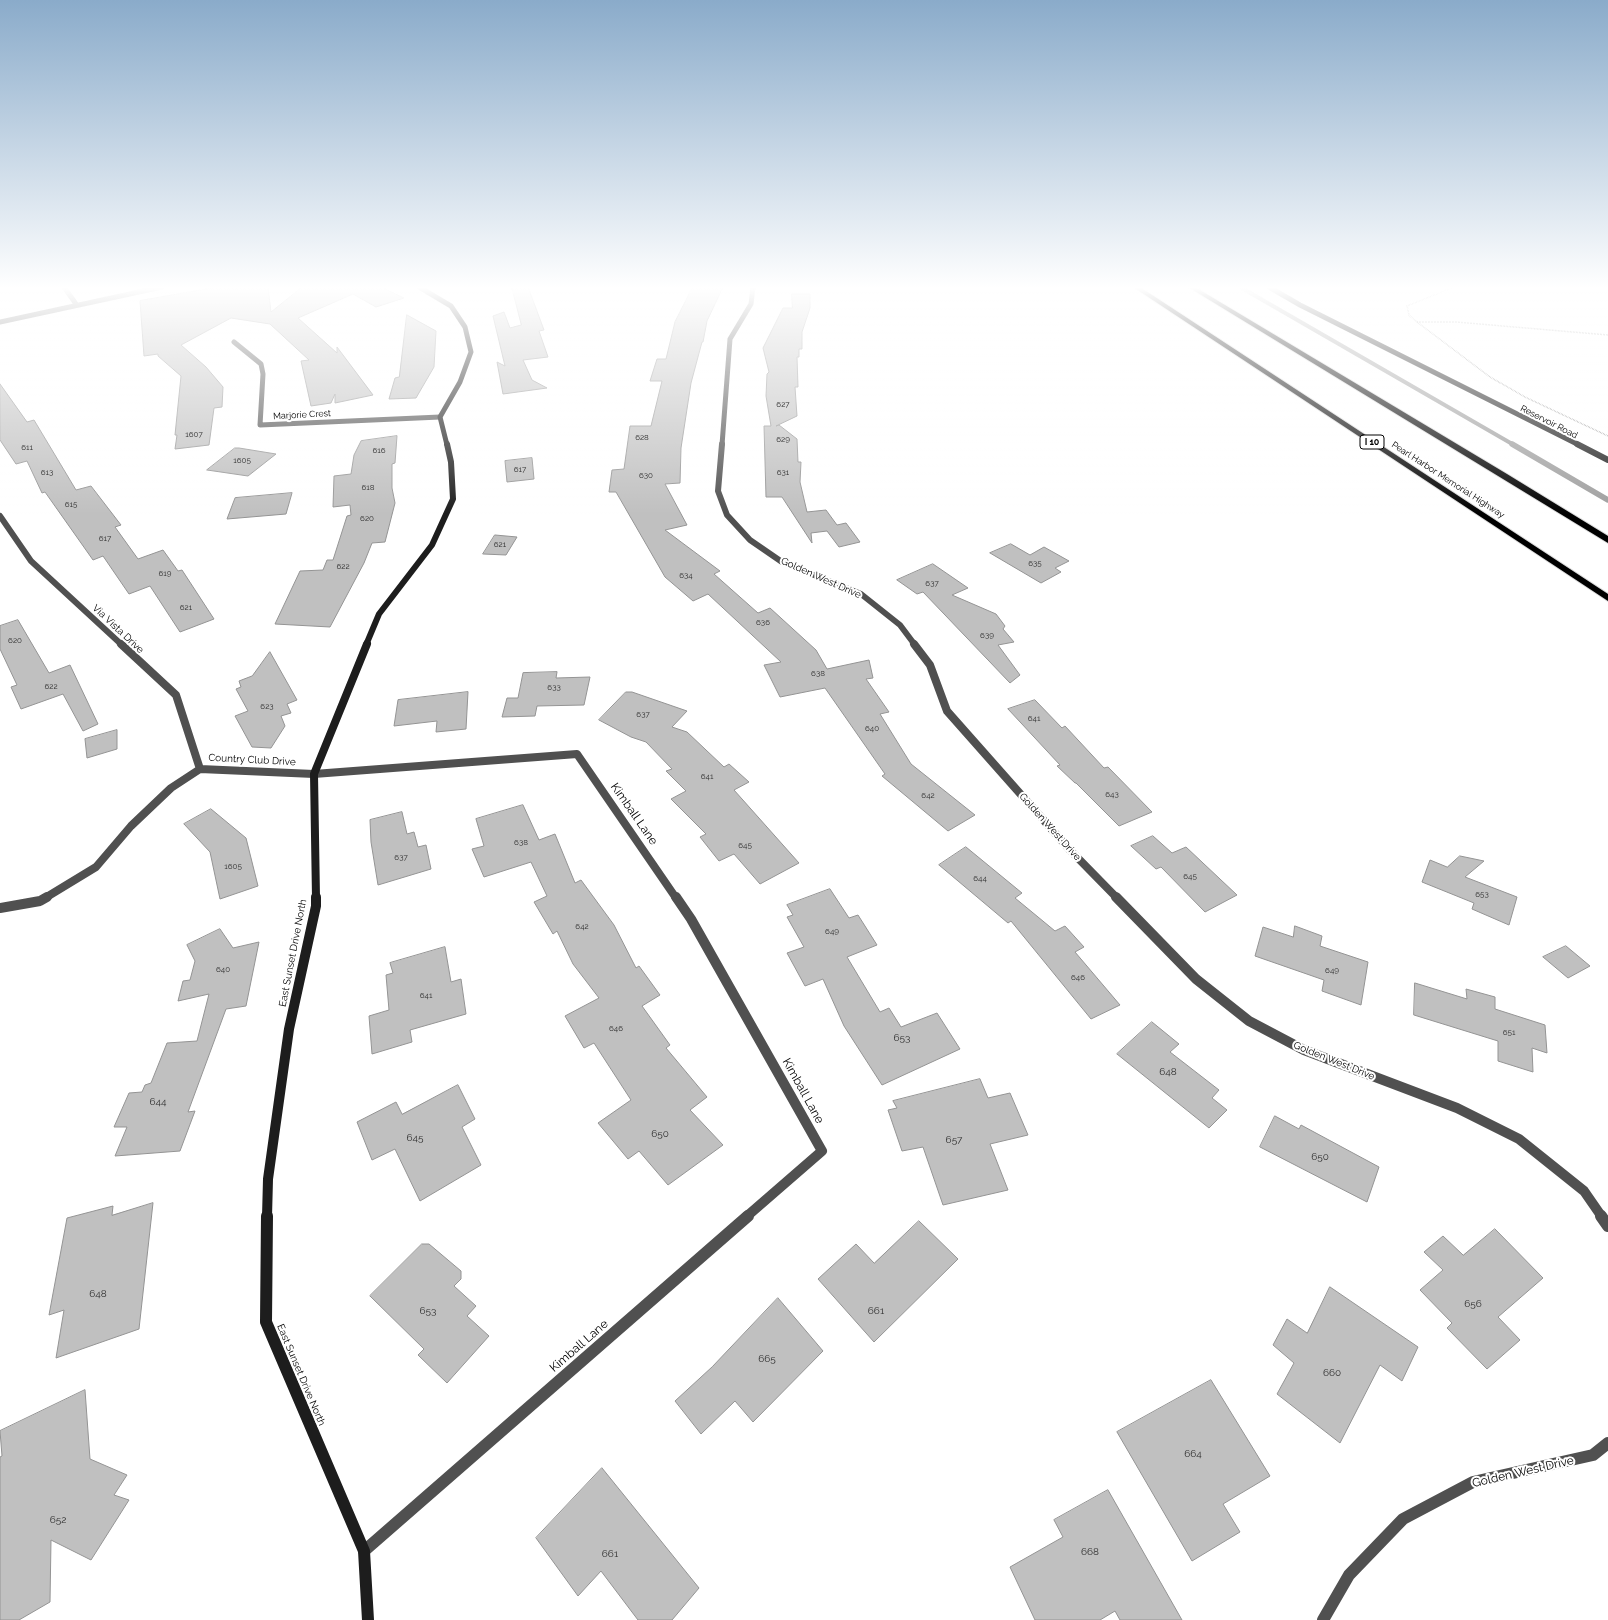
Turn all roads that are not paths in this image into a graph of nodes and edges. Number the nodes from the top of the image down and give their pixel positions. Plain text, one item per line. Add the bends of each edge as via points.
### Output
1 (259, 363) edge
2 (467, 363) edge
3 (729, 363) edge
4 (1251, 363) edge
5 (1314, 363) edge
6 (1414, 363) edge
7 (440, 417) junction
8 (1608, 460) edge
9 (0, 516) edge
10 (1608, 540) edge
11 (1608, 598) edge
12 (200, 769) junction
13 (314, 774) junction
14 (0, 908) edge
15 (1608, 1226) edge
16 (1608, 1443) edge
17 (364, 1551) junction
18 (368, 1620) edge
19 (1323, 1620) edge

1 - 7 street, Marjorie Crest via 263,374 260,425
2 - 7 street via 460,382
3 - 15 street, Golden West Drive via 718,491 727,515 750,540 782,562 860,594 900,625 930,665 947,711 1070,850 1196,979 1249,1021 1304,1050 1458,1108 1519,1139 1584,1191
4 - 11 highway, Pearl Harbor Memorial Highway / I 10
5 - 10 highway via 1540,496
6 - 8 street, Reservoir Road
7 - 13 street, East Sunset Drive North via 451,462 453,499 432,545 379,614
9 - 12 street, Via Vista Drive via 31,561 176,695
12 - 13 street, Country Club Drive
12 - 14 street, Country Club Drive via 171,788 142,815 96,867 40,901
13 - 17 street, East Sunset Drive North via 316,906 289,1029 268,1179 266,1322
13 - 17 street, Kimball Lane via 577,754 691,919 822,1151
16 - 19 street, Golden West Drive via 1593,1455 1473,1482 1403,1519 1349,1575
17 - 18 street, East Sunset Drive North

